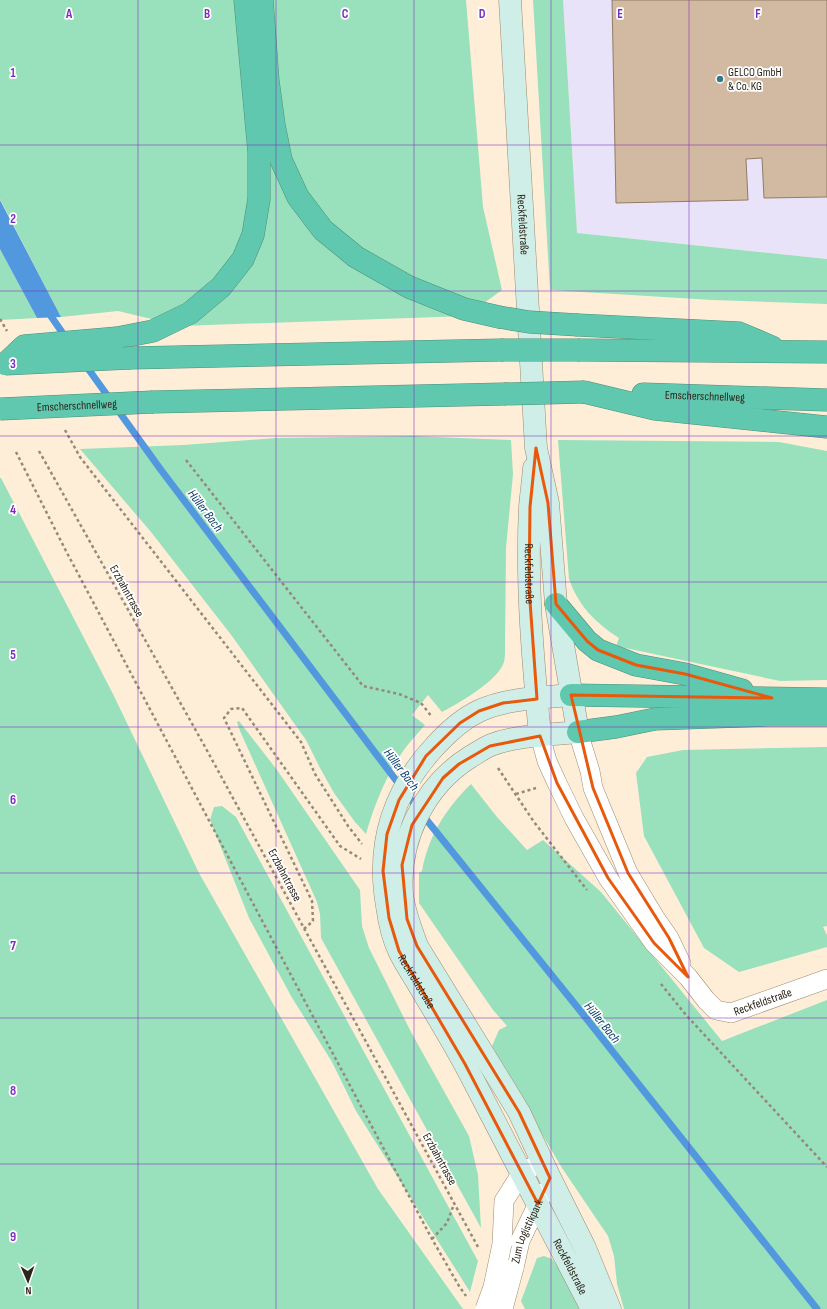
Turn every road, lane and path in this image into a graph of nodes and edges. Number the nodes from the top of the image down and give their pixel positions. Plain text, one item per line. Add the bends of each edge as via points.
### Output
1 (245, 0) edge
2 (262, 0) edge
3 (510, 0) edge
4 (0, 319) edge
5 (8, 333) dead end
6 (783, 351) junction
7 (827, 352) edge
8 (2, 365) edge
9 (584, 392) junction
10 (827, 400) edge
11 (0, 409) edge
12 (827, 426) edge
13 (64, 430) dead end
14 (536, 448) junction
15 (38, 451) dead end
16 (16, 452) dead end
17 (186, 460) dead end
18 (556, 604) junction
19 (571, 695) junction
20 (772, 698) junction
21 (537, 699) junction
22 (827, 699) edge
23 (421, 703) dead end
24 (827, 715) edge
25 (578, 732) junction
26 (540, 736) junction
27 (539, 788) dead end
28 (516, 794) dead end
29 (348, 826) dead end
30 (383, 872) junction
31 (304, 929) junction
32 (688, 977) junction
33 (827, 979) edge
34 (546, 1170) junction
35 (521, 1174) junction
36 (455, 1204) junction
37 (538, 1204) junction
38 (432, 1239) junction
39 (481, 1253) dead end
40 (459, 1286) dead end
41 (485, 1309) edge
42 (503, 1309) edge
43 (592, 1309) edge
44 (610, 1309) edge

1 - 8 highway, bridge via 259,152 259,200 253,235 243,259 221,288 190,313 153,331 117,338 24,346
2 - 6 highway, bridge via 268,81 281,160 298,197 323,230 356,257 409,287 464,309 499,317 529,322 739,333
3 - 14 street, Reckfeldstraße
4 - 5 path
6 - 7 highway
6 - 8 highway, bridge via 501,350 130,358
9 - 10 highway, Emscherschnellweg
9 - 11 highway, Emscherschnellweg, bridge via 153,402
9 - 12 highway via 655,409
13 - 29 path via 80,457 301,742 314,774
14 - 18 street, Reckfeldstraße via 548,503
14 - 21 street, Reckfeldstraße via 530,507 529,587
15 - 31 path, Erzbahntrasse via 204,745
16 - 38 path
17 - 23 path via 363,686 399,694
18 - 19 street, Reckfeldstraße
18 - 20 highway via 587,641 598,650 636,665 685,674
19 - 20 highway
19 - 21 street, Reckfeldstraße
19 - 25 street, Reckfeldstraße
20 - 22 highway
21 - 26 street, Reckfeldstraße
21 - 30 street, Reckfeldstraße via 503,703 479,711 460,722 426,756 410,778 399,800 387,834
24 - 25 highway via 656,719
25 - 26 street, Reckfeldstraße
25 - 32 street, Reckfeldstraße via 593,788 628,873 669,938
26 - 32 street, Reckfeldstraße via 557,783 608,878 654,943
26 - 34 street, Reckfeldstraße via 513,739 490,746 459,764 443,778 412,825 402,865 402,894 407,919 417,946 519,1112
27 - 28 path
30 - 31 path via 340,846 242,708 231,709 224,718 312,901 313,921
30 - 35 street, Reckfeldstraße via 389,918 399,951 465,1064
31 - 36 path, Erzbahntrasse
32 - 33 street, Reckfeldstraße via 716,1010 731,1013
34 - 35 street, Zum Logistikpark
34 - 37 street, Zum Logistikpark
34 - 44 street, Reckfeldstraße via 586,1248
35 - 37 street, Reckfeldstraße
35 - 41 street, Zum Logistikpark, bridge via 504,1200 502,1244 493,1287
36 - 38 path via 446,1223
36 - 39 path, Erzbahntrasse
37 - 42 street, Zum Logistikpark, bridge via 520,1241
37 - 43 street, Reckfeldstraße
38 - 40 path

